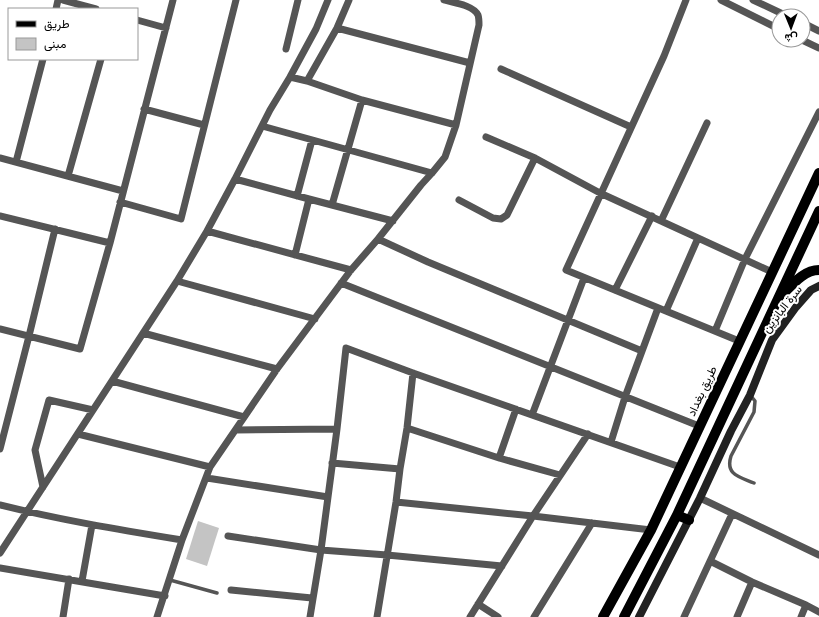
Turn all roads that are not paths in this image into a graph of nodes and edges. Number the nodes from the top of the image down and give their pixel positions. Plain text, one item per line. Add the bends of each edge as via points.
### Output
1 (63, 0) edge
2 (173, 0) edge
3 (236, 0) edge
4 (298, 0) edge
5 (328, 0) edge
6 (349, 0) edge
7 (444, 0) edge
8 (686, 0) edge
9 (721, 0) edge
10 (753, 0) edge
11 (92, 8) edge
12 (771, 8) edge
13 (138, 20) edge
14 (771, 25) edge
15 (166, 28) junction
16 (337, 28) junction
17 (286, 49) dead end
18 (43, 60) edge
19 (101, 60) edge
20 (470, 63) junction
21 (501, 69) dead end
22 (290, 77) junction
23 (307, 81) junction
24 (362, 100) junction
25 (144, 109) junction
26 (819, 112) edge
27 (708, 123) dead end
28 (204, 125) junction
29 (456, 125) junction
30 (262, 126) junction
31 (631, 126) junction
32 (486, 137) dead end
33 (312, 140) junction
34 (348, 150) junction
35 (0, 158) edge
36 (535, 158) junction
37 (16, 162) junction
38 (432, 173) junction
39 (819, 173) edge
40 (68, 176) junction
41 (235, 179) junction
42 (123, 191) junction
43 (600, 193) junction
44 (297, 196) junction
45 (309, 199) junction
46 (459, 200) dead end
47 (120, 202) junction
48 (332, 205) junction
49 (819, 211) edge
50 (0, 216) edge
51 (652, 216) junction
52 (392, 220) junction
53 (661, 221) junction
54 (55, 229) junction
55 (207, 231) junction
56 (698, 238) junction
57 (378, 239) junction
58 (110, 243) junction
59 (295, 255) junction
60 (745, 260) junction
61 (351, 270) junction
62 (819, 270) edge
63 (772, 272) junction
64 (584, 278) junction
65 (177, 282) junction
66 (341, 284) junction
67 (819, 286) edge
68 (615, 290) junction
69 (777, 300) junction
70 (658, 308) junction
71 (666, 311) junction
72 (315, 319) junction
73 (568, 320) junction
74 (0, 329) edge
75 (715, 331) junction
76 (143, 333) junction
77 (29, 336) junction
78 (739, 341) junction
79 (642, 351) junction
80 (550, 367) junction
81 (277, 369) junction
82 (413, 373) junction
83 (112, 381) junction
84 (750, 395) junction
85 (625, 397) junction
86 (516, 409) junction
87 (93, 410) junction
88 (532, 415) junction
89 (244, 417) junction
90 (700, 426) junction
91 (407, 428) junction
92 (337, 429) junction
93 (236, 430) junction
94 (78, 434) junction
95 (588, 434) junction
96 (611, 442) junction
97 (0, 449) edge
98 (499, 458) junction
99 (332, 463) junction
100 (210, 467) junction
101 (680, 467) junction
102 (400, 469) junction
103 (560, 476) junction
104 (207, 478) junction
105 (754, 484) dead end
106 (43, 487) junction
107 (328, 496) junction
108 (702, 496) junction
109 (396, 502) junction
110 (0, 505) edge
111 (27, 512) junction
112 (732, 514) junction
113 (677, 515) junction
114 (533, 516) junction
115 (689, 520) junction
116 (592, 523) junction
117 (92, 525) junction
118 (651, 530) junction
119 (228, 536) dead end
120 (182, 540) junction
121 (321, 550) junction
122 (0, 553) edge
123 (388, 555) junction
124 (819, 556) edge
125 (710, 561) junction
126 (502, 566) junction
127 (0, 568) edge
128 (69, 579) junction
129 (170, 580) junction
130 (82, 582) junction
131 (752, 582) junction
132 (231, 590) dead end
133 (217, 593) dead end
134 (165, 596) junction
135 (312, 598) junction
136 (478, 604) junction
137 (806, 605) junction
138 (819, 612) edge
139 (63, 617) edge
140 (157, 617) edge
141 (310, 617) edge
142 (377, 617) edge
143 (470, 617) edge
144 (498, 617) edge
145 (534, 617) edge
146 (603, 617) edge
147 (624, 617) edge
148 (639, 617) edge
149 (684, 617) edge
150 (737, 617) edge
151 (801, 617) edge

1 - 11 street
2 - 15 street
3 - 28 street
4 - 17 street
5 - 22 street via 316,29
6 - 16 street
7 - 20 street via 467,6 477,14 479,25
8 - 31 street via 664,56
9 - 14 street
10 - 12 street
13 - 15 street
15 - 25 street
16 - 20 street
16 - 23 street
18 - 37 street
19 - 40 street
20 - 29 street
21 - 31 street
22 - 23 street
22 - 30 street
23 - 24 street
24 - 29 street
24 - 34 street
25 - 28 street
25 - 42 street
26 - 60 street
27 - 53 street
28 - 47 street via 181,219
29 - 38 street via 446,158
30 - 33 street
30 - 41 street
31 - 43 street
32 - 36 street
33 - 34 street
33 - 44 street
34 - 38 street
34 - 48 street
35 - 37 street
36 - 43 street
36 - 46 street via 507,215 501,219 493,218
37 - 40 street
38 - 52 street
39 - 63 main road, طريق بغداد
40 - 42 street
41 - 44 street
41 - 55 street
42 - 47 street
43 - 51 street
43 - 64 street via 566,270
44 - 45 street
45 - 48 street
45 - 59 street
47 - 58 street
48 - 52 street
49 - 69 main road
50 - 54 street
51 - 53 street
51 - 68 street
52 - 57 street
53 - 56 street
54 - 58 street
54 - 77 street
55 - 59 street
55 - 65 street
56 - 60 street
56 - 71 street
57 - 61 street
57 - 73 street
58 - 77 street via 80,349
59 - 61 street
60 - 63 street
60 - 75 street
61 - 66 street
62 - 69 main road via 807,272
63 - 78 main road, طريق بغداد
64 - 68 street
64 - 73 street
65 - 72 street
65 - 76 street
66 - 72 street
66 - 80 street
67 - 84 main road, سرة البانزين via 811,290 796,307 772,340
68 - 70 street
69 - 113 main road
70 - 71 street
70 - 79 street
71 - 75 street
72 - 81 street
73 - 79 street
73 - 80 street
74 - 77 street
75 - 78 street
76 - 81 street
76 - 83 street
77 - 97 street
78 - 90 main road, طريق بغداد
79 - 85 street
80 - 85 street
80 - 88 street
81 - 89 street
82 - 86 street
82 - 91 street
82 - 92 street via 346,348
83 - 87 street
83 - 89 street
84 - 105 lane via 755,401 754,412 729,462 732,472
84 - 108 main road, سرة البانزين
85 - 90 street
85 - 96 street
86 - 88 street
86 - 98 street
87 - 94 street
87 - 106 street via 49,400 35,450
88 - 95 street
89 - 93 street
90 - 101 main road, طريق بغداد
91 - 98 street
91 - 102 street
92 - 93 street
92 - 99 street
93 - 100 street
94 - 100 street
94 - 106 street
95 - 96 street
95 - 103 street
96 - 101 street
98 - 103 street
99 - 102 street
99 - 107 street
100 - 104 street
101 - 118 main road, طريق بغداد
102 - 109 street
103 - 114 street
104 - 107 street
104 - 120 street
106 - 111 street
107 - 121 street
108 - 112 street
108 - 115 main road, سرة البانزين
109 - 114 street
109 - 123 street
110 - 111 street
111 - 117 street
111 - 122 street
112 - 124 street
112 - 125 street
113 - 115 main road
113 - 147 main road
114 - 116 street
114 - 126 street
115 - 148 main road, سرة البانزين
116 - 118 street
116 - 145 street
117 - 120 street
117 - 130 street
118 - 146 main road, طريق بغداد
119 - 121 street
120 - 129 street
121 - 123 street
121 - 135 street
123 - 126 street
123 - 142 street
125 - 131 street
125 - 149 street
126 - 136 street
127 - 128 street
128 - 130 street
128 - 139 street
129 - 133 lane
129 - 134 street
130 - 134 street
131 - 137 street
131 - 150 street
132 - 135 street
134 - 140 street
135 - 141 street
136 - 143 street
136 - 144 street
137 - 138 street
137 - 151 street

